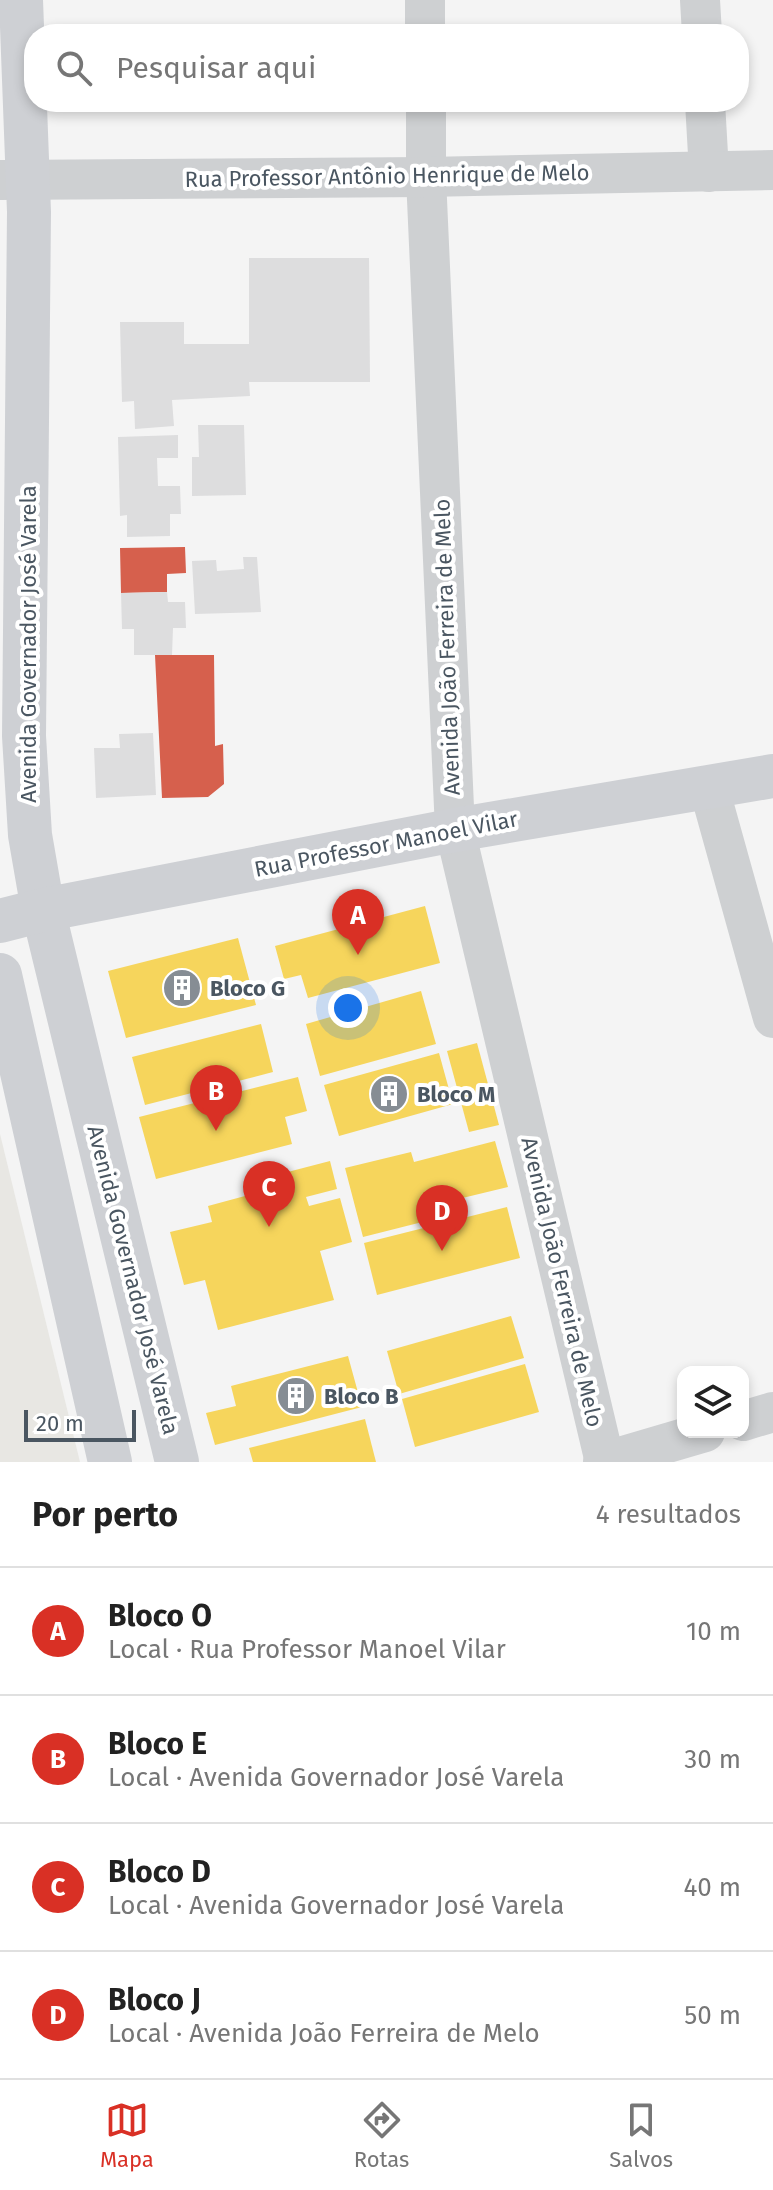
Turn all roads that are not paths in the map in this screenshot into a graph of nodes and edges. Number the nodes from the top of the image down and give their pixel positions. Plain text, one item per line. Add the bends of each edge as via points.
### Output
1 (21, 0) edge
2 (425, 0) edge
3 (700, 0) edge
4 (425, 24) edge
5 (701, 24) edge
6 (426, 112) edge
7 (706, 112) edge
8 (773, 170) edge
9 (709, 172) junction
10 (426, 177) junction
11 (15, 180) edge
12 (12, 736) edge
13 (773, 776) edge
14 (709, 788) junction
15 (455, 830) junction
16 (43, 910) junction
17 (0, 921) edge
18 (0, 975) edge
19 (773, 1018) edge
20 (104, 1163) junction
21 (46, 1178) junction
22 (773, 1412) edge
23 (749, 1419) edge
24 (685, 1438) edge
25 (110, 1462) edge
26 (177, 1462) edge
27 (604, 1462) edge

1 - 11 street, Avenida Governador José Varela
2 - 4 street
3 - 5 street
6 - 10 street, Avenida João Ferreira de Melo
7 - 9 street
8 - 9 street, Rua Professor Antônio Henrique de Melo
9 - 10 street, Rua Professor Antônio Henrique de Melo
10 - 11 street, Rua Professor Antônio Henrique de Melo
10 - 15 street, Avenida João Ferreira de Melo
11 - 12 street, Avenida Governador José Varela
12 - 16 street, Avenida Governador José Varela
13 - 14 street, Rua Professor Manoel Vilar
14 - 15 street, Rua Professor Manoel Vilar
14 - 19 street
15 - 16 street, Rua Professor Manoel Vilar
15 - 27 street, Avenida João Ferreira de Melo
16 - 17 street, Rua Professor Manoel Vilar
16 - 20 street, Avenida Governador José Varela
18 - 21 street
20 - 21 street
20 - 26 street, Avenida Governador José Varela
21 - 25 street
22 - 23 street
24 - 27 street

